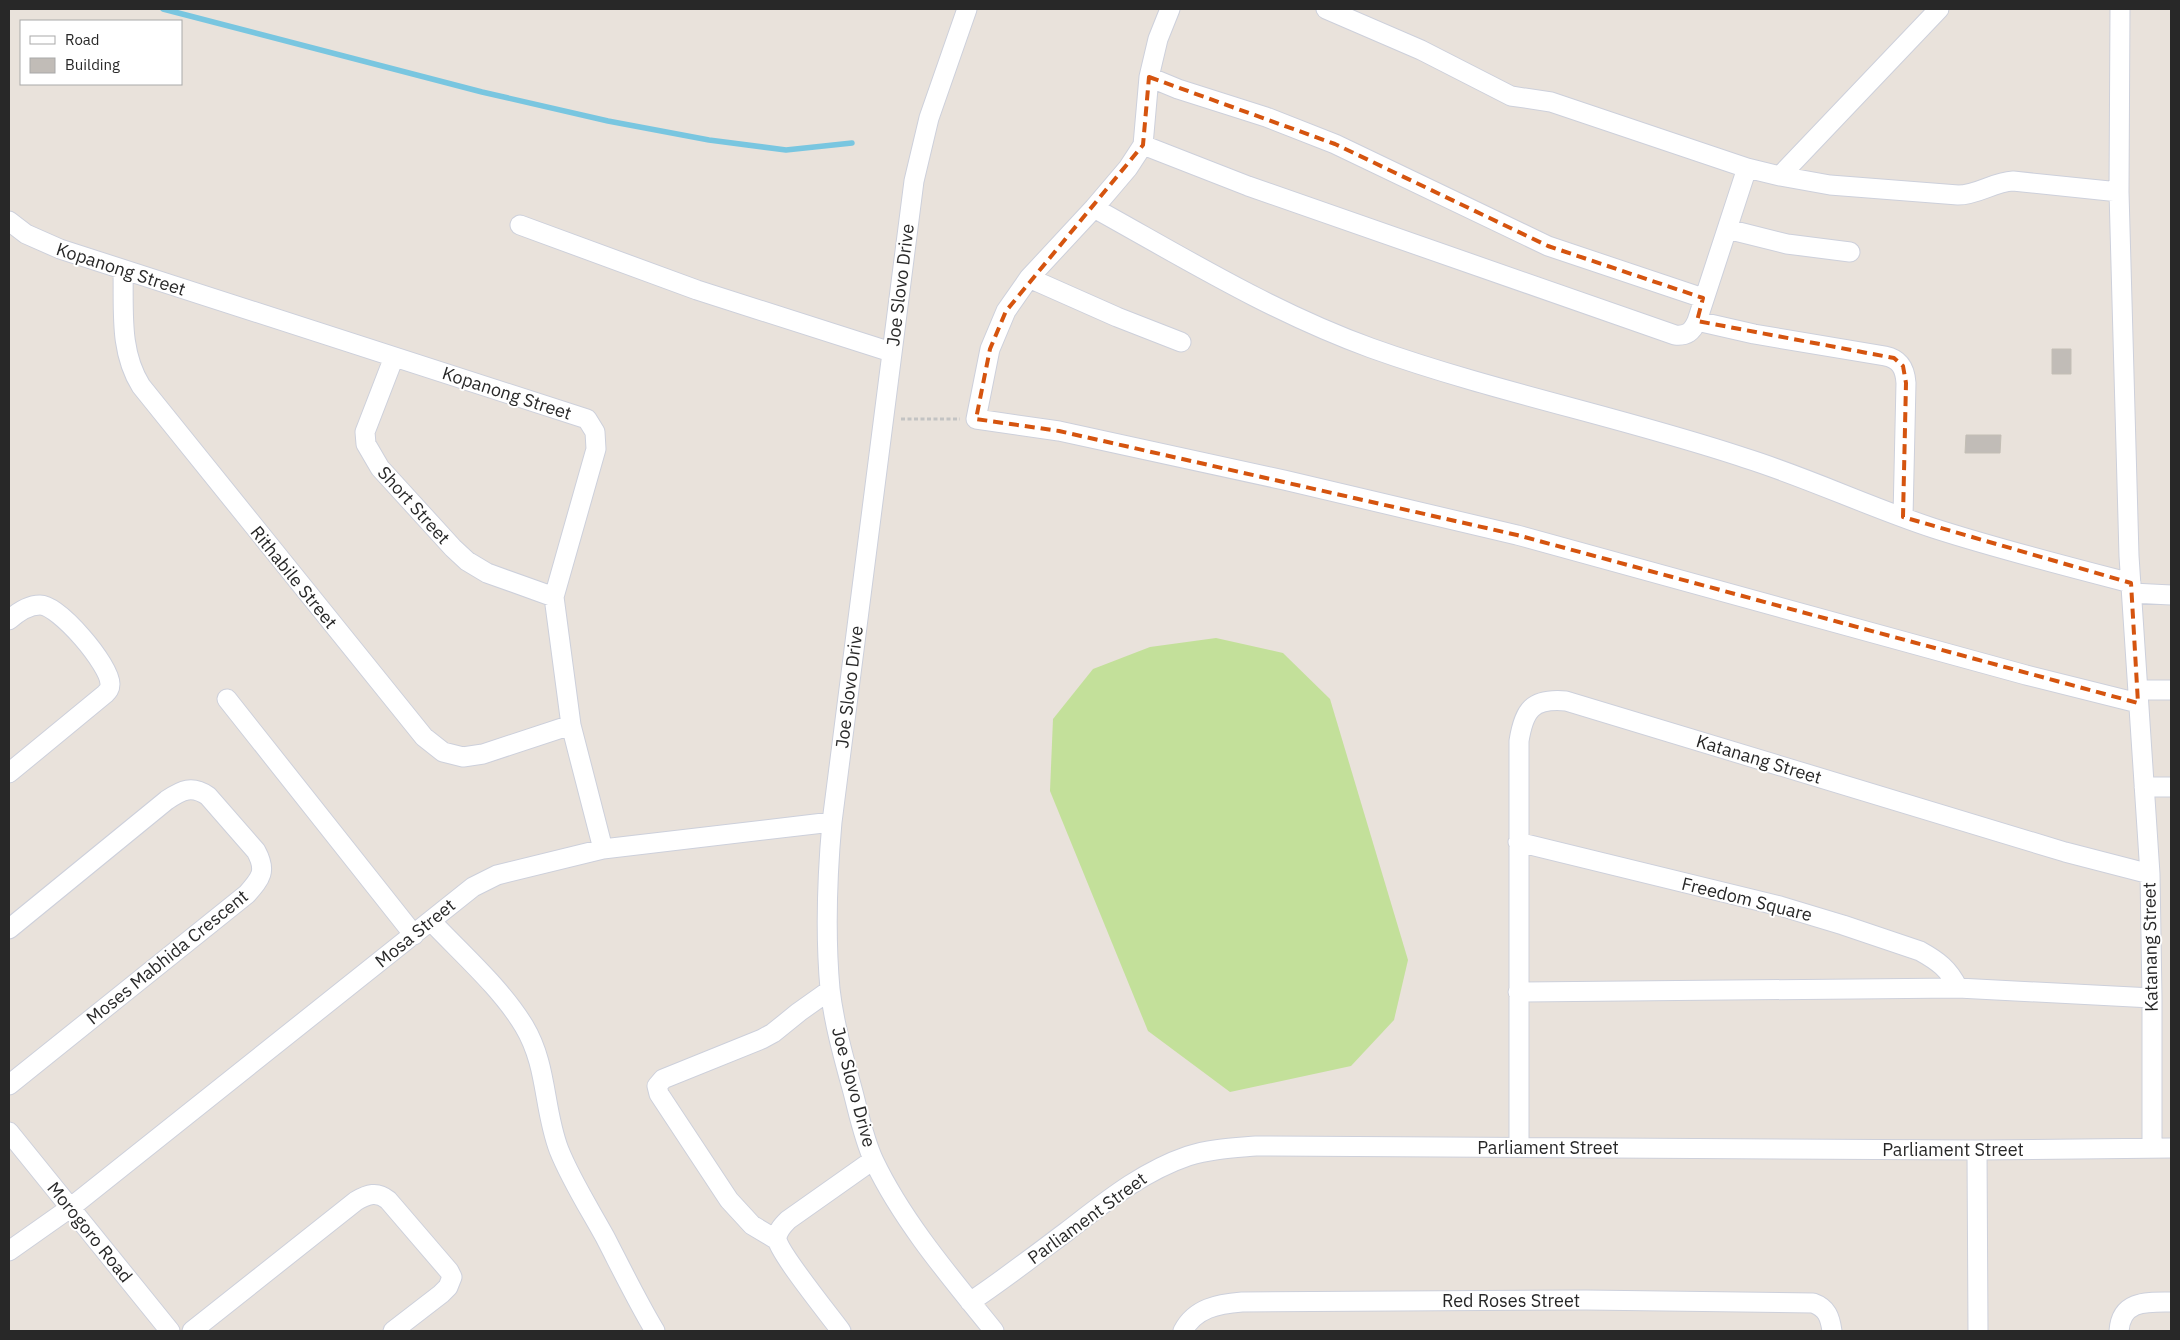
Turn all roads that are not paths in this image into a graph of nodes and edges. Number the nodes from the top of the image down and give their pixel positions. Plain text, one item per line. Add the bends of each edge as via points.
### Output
1 (967, 9) edge
2 (1170, 9) edge
3 (1326, 9) edge
4 (1939, 9) edge
5 (2120, 9) edge
6 (1149, 77) junction
7 (1143, 145) junction
8 (1747, 168) junction
9 (1780, 176) junction
10 (2119, 192) junction
11 (1094, 208) junction
12 (9, 221) edge
13 (520, 225) dead end
14 (1727, 229) junction
15 (1850, 252) dead end
16 (122, 270) junction
17 (1029, 278) junction
18 (1703, 298) junction
19 (1697, 321) junction
20 (1181, 342) dead end
21 (892, 352) junction
22 (394, 357) junction
23 (1903, 517) junction
24 (2131, 588) junction
25 (2171, 594) edge
26 (554, 597) junction
27 (9, 620) edge
28 (2171, 690) edge
29 (2138, 696) junction
30 (228, 699) dead end
31 (571, 725) junction
32 (9, 773) edge
33 (2144, 787) junction
34 (2171, 787) edge
35 (832, 822) junction
36 (1518, 842) junction
37 (603, 849) junction
38 (2150, 874) junction
39 (431, 921) junction
40 (9, 929) edge
41 (414, 935) junction
42 (1958, 988) junction
43 (830, 990) junction
44 (1518, 992) junction
45 (2152, 998) junction
46 (9, 1085) edge
47 (9, 1132) edge
48 (1519, 1147) junction
49 (2152, 1148) junction
50 (2171, 1148) edge
51 (1977, 1150) junction
52 (873, 1160) junction
53 (70, 1208) junction
54 (777, 1240) junction
55 (9, 1252) edge
56 (970, 1302) junction
57 (2171, 1302) edge
58 (170, 1331) edge
59 (192, 1331) edge
60 (393, 1331) edge
61 (655, 1331) edge
62 (841, 1331) edge
63 (994, 1331) edge
64 (1183, 1331) edge
65 (1832, 1331) edge
66 (1978, 1331) edge
67 (2119, 1331) edge

1 - 21 street, Joe Slovo Drive via 920,148
2 - 6 street via 1158,39
3 - 8 street via 1421,50 1511,96 1550,102
4 - 9 street
5 - 10 street
6 - 7 street
6 - 18 street via 1335,144 1548,246
7 - 11 street
7 - 19 street via 1266,192 1675,335 1690,332
8 - 9 street
8 - 14 street
9 - 10 street via 1830,185 1958,195 1971,195 2013,180
10 - 24 street
11 - 17 street
11 - 23 street via 1273,307 1372,348 1462,377 1744,457
12 - 16 street, Kopanong Street via 41,242
13 - 21 street via 697,290
14 - 15 street via 1787,244
14 - 18 street
16 - 22 street, Kopanong Street
16 - 31 street, Rithabile Street via 124,341 132,372 141,386 424,737 443,752 463,757 483,754
17 - 20 street
17 - 29 street via 1006,311 990,349 976,419 1098,439 1517,535 1998,667
18 - 19 street
19 - 23 street via 1899,361 1906,383
21 - 35 street, Joe Slovo Drive
22 - 26 street, Short Street via 365,432 371,456 467,560 487,573
22 - 26 street, Kopanong Street via 576,414 591,424 596,449
23 - 24 street
24 - 25 street
24 - 29 street
26 - 31 street, Kopanong Street
27 - 32 street via 29,607 40,605 56,610 103,664 110,689
28 - 29 street
29 - 33 street
30 - 41 street
31 - 37 street, Kopanong Street
33 - 34 street
33 - 38 street
35 - 37 street, Mosa Street
35 - 43 street, Joe Slovo Drive via 827,933
36 - 38 street, Katanang Street via 1521,728 1529,708 1552,699 2065,852
36 - 42 street, Freedom Square via 1780,906 1843,925 1931,957 1948,970
36 - 44 street, Katanang Street
37 - 39 street, Mosa Street via 497,875 473,887
38 - 45 street, Katanang Street
39 - 41 street, Mosa Street
39 - 61 street via 508,1002 524,1026 544,1077 559,1149
40 - 46 street, Moses Mabhida Crescent via 167,800 185,789 201,791 208,796 261,861 259,881 247,894
41 - 53 street, Mosa Street
42 - 44 street
42 - 45 street
43 - 52 street, Joe Slovo Drive via 842,1050
43 - 54 street via 773,1033 663,1078 657,1086 659,1094 729,1200 752,1225
44 - 48 street, Katanang Street
45 - 49 street, Katanang Street
47 - 53 street, Morogoro Road
48 - 51 street, Parliament Street
48 - 56 street, Parliament Street via 1256,1146 1222,1148 1190,1155 1153,1171 1118,1192
49 - 50 street, Parliament Street
49 - 51 street, Parliament Street
51 - 66 street
52 - 54 street via 788,1220
52 - 56 street, Joe Slovo Drive via 901,1207
53 - 55 street, Mosa Street
53 - 58 street, Morogoro Road
54 - 62 street via 784,1255
56 - 63 street, Joe Slovo Drive
57 - 67 street via 2149,1302 2130,1308 2123,1314
59 - 60 street via 356,1201 375,1194 388,1200 452,1277 441,1294
64 - 65 street, Red Roses Street via 1199,1313 1212,1306 1242,1302 1576,1300 1813,1303 1828,1313

